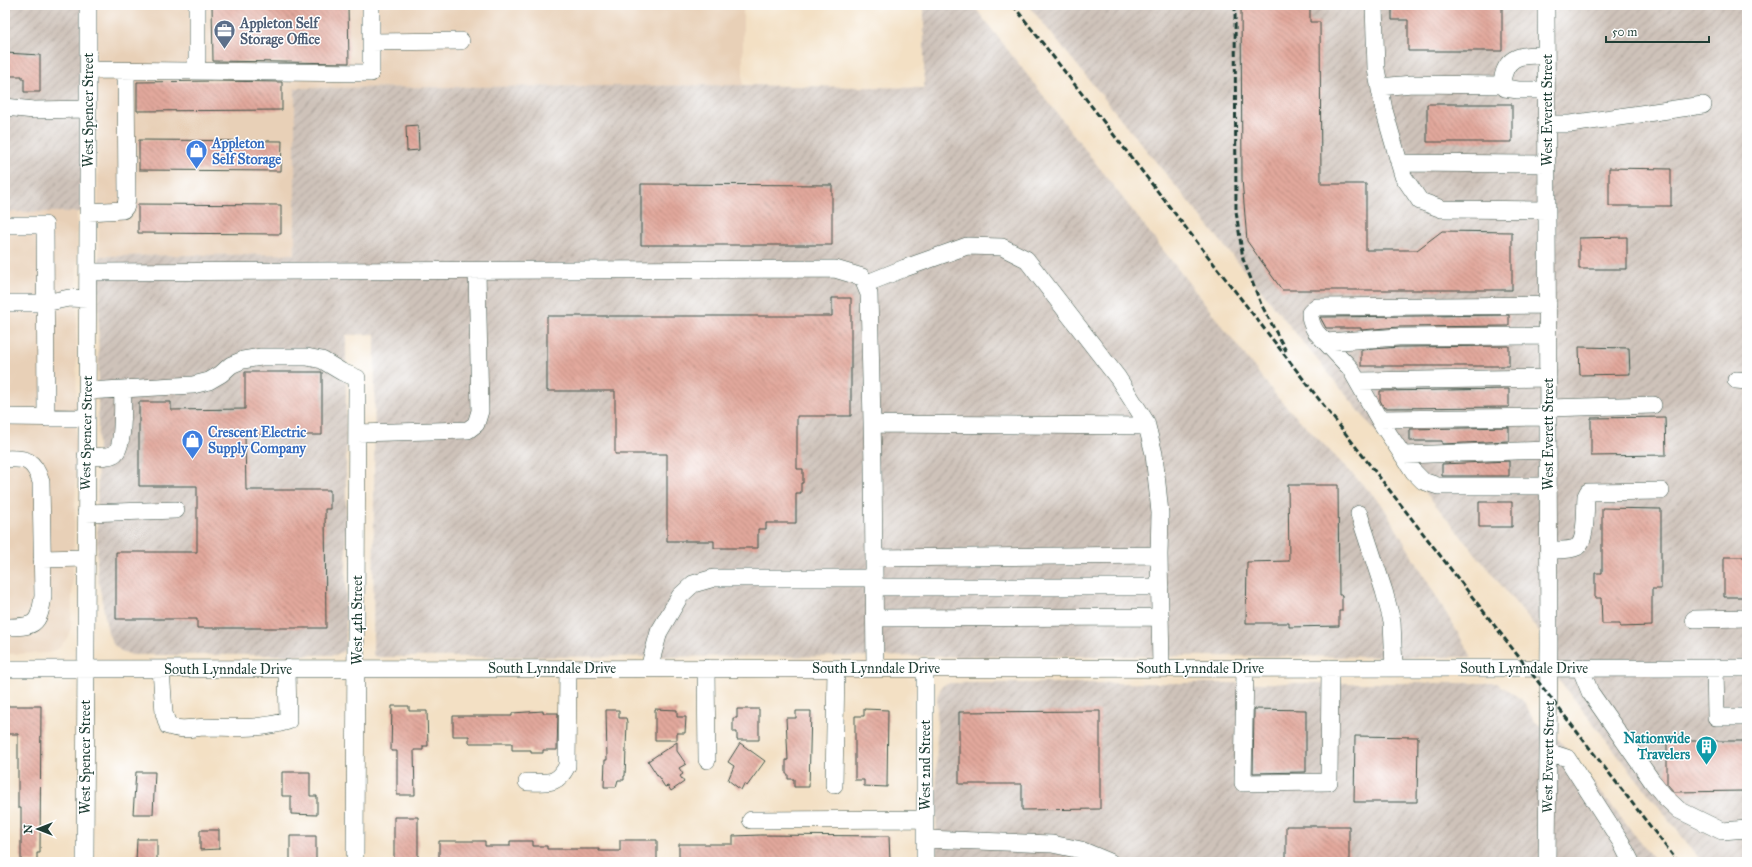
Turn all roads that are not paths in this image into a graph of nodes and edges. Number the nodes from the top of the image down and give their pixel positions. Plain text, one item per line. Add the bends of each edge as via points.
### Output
1 (88, 5) edge
2 (197, 5) edge
3 (371, 5) edge
4 (1374, 5) edge
5 (1546, 5) edge
6 (461, 41) dead end
7 (371, 42) junction
8 (1546, 55) junction
9 (88, 70) junction
10 (126, 71) junction
11 (189, 72) junction
12 (1503, 84) junction
13 (1380, 87) junction
14 (1546, 90) junction
15 (1703, 105) dead end
16 (5, 107) edge
17 (88, 109) junction
18 (1547, 124) junction
19 (1399, 163) junction
20 (1547, 164) junction
21 (1547, 210) junction
22 (88, 212) junction
23 (5, 225) edge
24 (477, 271) junction
25 (88, 272) junction
26 (865, 284) junction
27 (88, 298) junction
28 (5, 303) edge
29 (45, 303) junction
30 (1548, 305) junction
31 (1548, 336) junction
32 (1326, 342) junction
33 (1548, 378) junction
34 (1358, 381) junction
35 (123, 390) junction
36 (87, 391) junction
37 (1653, 405) dead end
38 (1548, 413) junction
39 (5, 417) edge
40 (46, 418) junction
41 (87, 418) junction
42 (1379, 419) junction
43 (872, 424) junction
44 (1147, 426) junction
45 (357, 433) junction
46 (1548, 450) junction
47 (1404, 455) junction
48 (86, 456) junction
49 (5, 459) edge
50 (1548, 486) junction
51 (1661, 491) dead end
52 (176, 510) dead end
53 (86, 513) junction
54 (1359, 514) dead end
55 (1549, 550) junction
56 (1158, 555) junction
57 (85, 558) junction
58 (874, 558) junction
59 (42, 559) junction
60 (874, 583) junction
61 (1160, 587) junction
62 (1161, 617) junction
63 (875, 618) junction
64 (1694, 618) dead end
65 (1747, 618) edge
66 (5, 627) edge
67 (1549, 667) junction
68 (287, 668) junction
69 (357, 668) junction
70 (568, 668) junction
71 (649, 668) junction
72 (706, 668) junction
73 (836, 668) junction
74 (875, 668) junction
75 (925, 668) junction
76 (1161, 668) junction
77 (1244, 668) junction
78 (1330, 668) junction
79 (1394, 668) junction
80 (1580, 668) junction
81 (1715, 668) junction
82 (1747, 668) edge
83 (85, 669) junction
84 (161, 669) junction
85 (5, 670) edge
86 (1747, 717) edge
87 (1548, 752) junction
88 (707, 760) dead end
89 (528, 782) dead end
90 (834, 785) dead end
91 (925, 819) junction
92 (751, 820) dead end
93 (1747, 829) edge
94 (925, 839) junction
95 (85, 862) edge
96 (355, 862) edge
97 (925, 862) edge
98 (1110, 862) edge
99 (1547, 862) edge
100 (1631, 862) edge

1 - 9 street, West Spencer Street
2 - 11 street via 197,60 193,70
3 - 7 street
4 - 13 street via 1376,69
5 - 8 street, West Everett Street
6 - 7 street
7 - 11 street via 371,73
8 - 12 street via 1519,56 1508,63 1503,74
8 - 14 street, West Everett Street
9 - 10 street
9 - 17 street, West Spencer Street
10 - 11 street
10 - 22 street via 126,206 123,210
12 - 13 street via 1412,84
12 - 14 street via 1505,88 1518,90
13 - 19 street
14 - 18 street, West Everett Street
15 - 18 street via 1570,124
16 - 17 street via 34,110
17 - 22 street, West Spencer Street
18 - 20 street, West Everett Street
19 - 20 street
19 - 21 street via 1403,176 1420,201 1442,209
20 - 21 street, West Everett Street
21 - 30 street, West Everett Street
22 - 25 street, West Spencer Street
23 - 29 street via 45,225
24 - 25 street
24 - 26 street via 835,269 862,277
24 - 45 street via 480,411 476,424 468,430
25 - 27 street, West Spencer Street
26 - 43 street via 869,294
26 - 44 street via 967,246 1002,247 1026,259 1118,378
27 - 29 street via 69,298
27 - 36 street, West Spencer Street
28 - 29 street
29 - 40 street
30 - 31 street, West Everett Street
30 - 32 street via 1316,307 1310,313 1312,327
31 - 32 street via 1399,337
31 - 33 street, West Everett Street
32 - 34 street via 1350,368
33 - 34 street
33 - 38 street, West Everett Street
34 - 42 street
35 - 36 street
35 - 45 street, West 4th Street via 193,385 209,381 231,365 261,356 314,358 357,378
35 - 48 street via 119,448 115,454 108,456
36 - 41 street, West Spencer Street
37 - 38 street
38 - 42 street
38 - 46 street, West Everett Street
39 - 40 street
40 - 41 street
41 - 48 street, West Spencer Street
42 - 47 street
43 - 44 street
43 - 58 street
44 - 56 street via 1154,454 1160,513
45 - 69 street, West 4th Street
46 - 47 street
46 - 50 street, West Everett Street
47 - 50 street via 1422,481 1438,486
48 - 53 street, West Spencer Street
49 - 59 street via 26,460 37,468 41,482
50 - 55 street, West Everett Street
51 - 55 street via 1588,492 1583,539 1578,546 1571,549
52 - 53 street
53 - 57 street, West Spencer Street
54 - 79 street via 1392,621
55 - 67 street, West Everett Street
56 - 58 street
56 - 61 street
57 - 59 street
57 - 83 street, West Spencer Street
58 - 60 street
59 - 66 street via 41,613 34,623 24,627
60 - 61 street
60 - 63 street
60 - 71 street via 714,578 693,584 680,596 659,632
61 - 62 street
62 - 63 street
62 - 76 street
63 - 74 street
64 - 65 street
67 - 79 street, South Lynndale Drive
67 - 80 street, South Lynndale Drive
67 - 87 street, West Everett Street
68 - 69 street, South Lynndale Drive
68 - 84 street, South Lynndale Drive
68 - 84 street via 288,721 268,727 204,727 180,730 168,726 164,713
69 - 70 street, South Lynndale Drive
69 - 96 street, West 4th Street
70 - 71 street, South Lynndale Drive
70 - 89 street via 567,766 563,775 554,782
71 - 72 street, South Lynndale Drive
72 - 73 street, South Lynndale Drive
72 - 88 street
73 - 74 street, South Lynndale Drive
73 - 90 street
74 - 75 street, South Lynndale Drive
75 - 76 street, South Lynndale Drive
75 - 91 street, West 2nd Street
76 - 77 street, South Lynndale Drive
77 - 78 street, South Lynndale Drive
77 - 78 street via 1243,783 1329,782
78 - 79 street, South Lynndale Drive
80 - 81 street, South Lynndale Drive
80 - 93 street via 1590,692 1666,798 1679,810 1722,831
81 - 82 street, South Lynndale Drive
81 - 86 street via 1716,717
83 - 84 street, South Lynndale Drive
83 - 85 street, South Lynndale Drive
83 - 95 street, West Spencer Street
87 - 99 street, West Everett Street
87 - 100 street via 1567,758
91 - 92 street
91 - 94 street, West 2nd Street
94 - 97 street, West 2nd Street
94 - 98 street via 1052,844 1081,850

